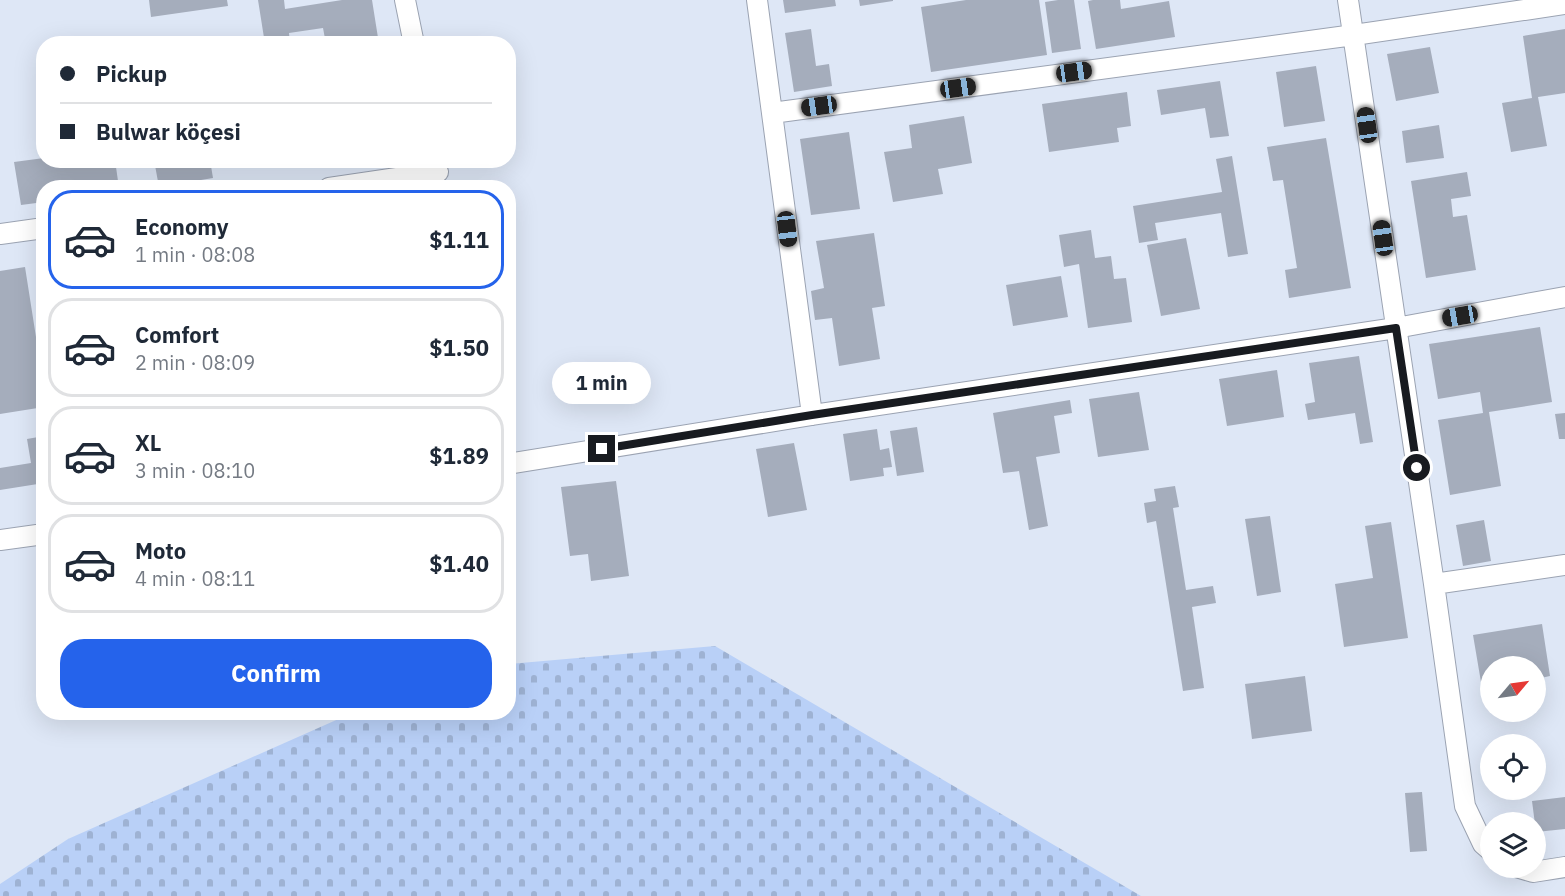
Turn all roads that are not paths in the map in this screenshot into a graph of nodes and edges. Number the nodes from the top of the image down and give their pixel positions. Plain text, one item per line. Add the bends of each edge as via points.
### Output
1 (405, 0) edge
2 (758, 0) edge
3 (1348, 0) edge
4 (1565, 4) edge
5 (1354, 35) junction
6 (412, 36) edge
7 (772, 113) junction
8 (438, 173) edge
9 (387, 180) edge
10 (36, 229) edge
11 (0, 234) edge
12 (1565, 297) edge
13 (1396, 328) junction
14 (812, 415) junction
15 (516, 463) edge
16 (36, 535) edge
17 (0, 540) edge
18 (1565, 566) edge
19 (1434, 584) junction
20 (1480, 838) edge
21 (1565, 867) edge
22 (1546, 870) edge

1 - 6 street
2 - 7 street
3 - 5 street
4 - 5 street
5 - 7 street
5 - 13 street
7 - 14 street
8 - 9 street
10 - 11 street
12 - 13 street
13 - 14 street
13 - 19 street
14 - 15 street
16 - 17 street
18 - 19 street
19 - 20 street via 1464,806
21 - 22 street

